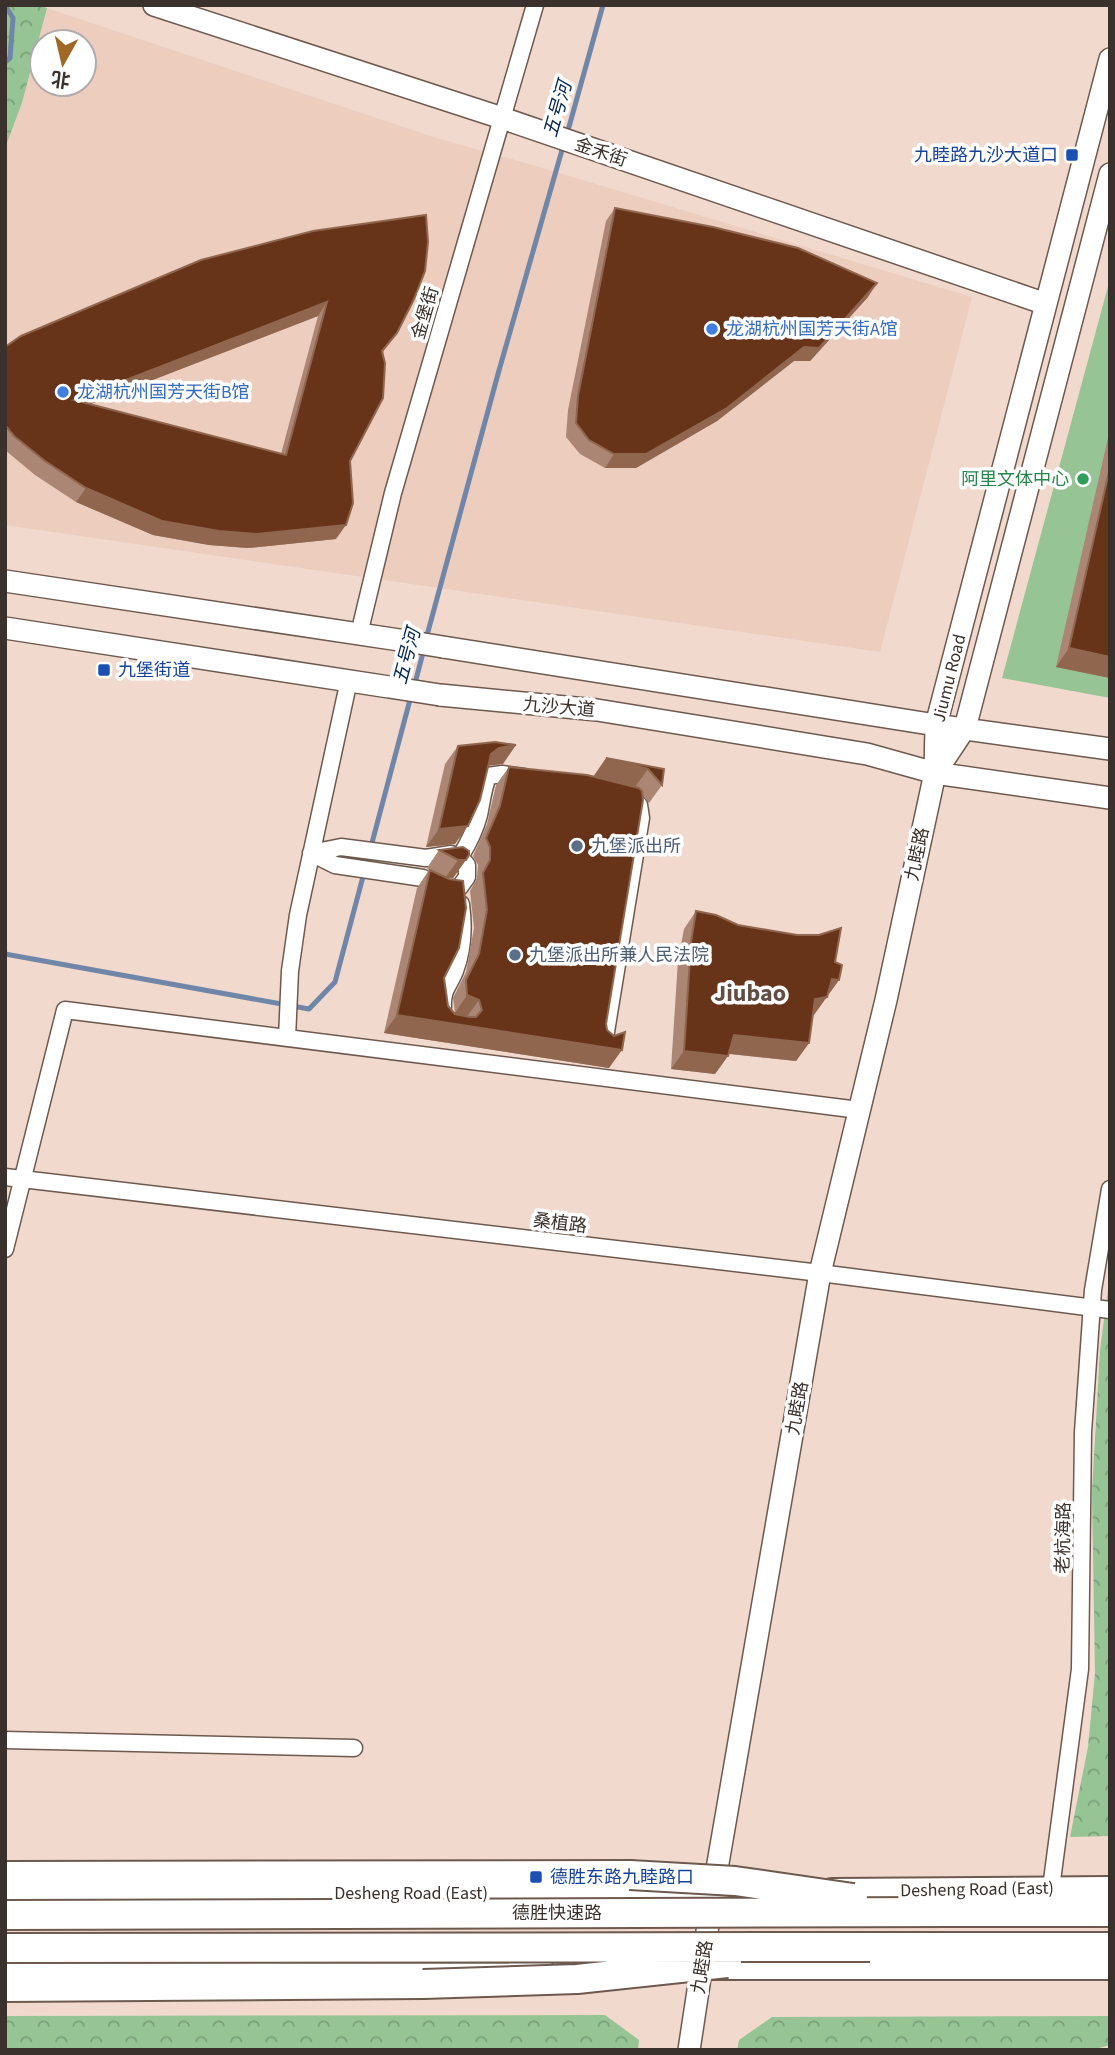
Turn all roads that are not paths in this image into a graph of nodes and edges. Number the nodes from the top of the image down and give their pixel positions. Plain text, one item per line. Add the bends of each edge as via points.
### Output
1 (154, 5) edge
2 (535, 5) edge
3 (1110, 59) edge
4 (502, 118) junction
5 (1110, 174) edge
6 (1046, 304) junction
7 (5, 582) edge
8 (5, 628) edge
9 (359, 634) junction
10 (349, 680) junction
11 (936, 725) junction
12 (965, 728) junction
13 (1110, 749) edge
14 (935, 773) junction
15 (543, 779) edge
16 (621, 793) edge
17 (1110, 798) edge
18 (311, 853) junction
19 (460, 857) junction
20 (459, 888) junction
21 (445, 1022) edge
22 (287, 1038) junction
23 (604, 1044) edge
24 (859, 1110) junction
25 (5, 1177) edge
26 (23, 1180) junction
27 (1110, 1189) edge
28 (5, 1249) edge
29 (820, 1273) junction
30 (1092, 1308) junction
31 (1110, 1310) edge
32 (5, 1740) edge
33 (354, 1748) dead end
34 (5, 1876) edge
35 (1051, 1888) junction
36 (1110, 1889) edge
37 (713, 1892) junction
38 (5, 1894) edge
39 (950, 1912) junction
40 (1110, 1912) edge
41 (5, 1915) edge
42 (870, 1947) junction
43 (1110, 1947) edge
44 (5, 1948) edge
45 (702, 1967) junction
46 (1110, 1967) edge
47 (5, 1968) edge
48 (5, 1987) edge
49 (690, 2040) edge

1 - 4 street, 金禾街
2 - 4 street, 金堡街
3 - 6 street, Jiumu Road
4 - 6 street, 金禾街
4 - 9 street, 金堡街 via 393,493
5 - 12 street, Jiumu Road
6 - 11 street, Jiumu Road
7 - 9 street
8 - 10 street, 九沙大道
9 - 11 street, bridge
10 - 14 street, 九沙大道, bridge via 440,695 611,712 867,754
10 - 18 street
11 - 12 street
11 - 14 street, Jiumu Road
12 - 13 street
12 - 14 street, Jiumu Road
14 - 17 street, 九沙大道
14 - 24 street, 九睦路
15 - 19 street via 488,776 471,839
16 - 23 street via 639,805 641,818
18 - 19 street via 341,846 426,858
18 - 20 street via 335,865 423,878 444,890
18 - 22 street via 290,971
19 - 20 street via 467,865 467,877
20 - 21 street via 464,926 456,970 442,996
22 - 24 street
22 - 26 street via 65,1010
24 - 29 street, 九睦路
25 - 26 street, 桑植路
26 - 28 street
26 - 29 street, 桑植路
27 - 30 street, 老杭海路
29 - 30 street, 桑植路
29 - 37 street, 九睦路
30 - 31 street, 桑植路
30 - 35 street, 老杭海路 via 1083,1432 1080,1669
32 - 33 street
34 - 39 highway, bridge via 630,1875 735,1881
35 - 36 main road, Desheng Road (East)
35 - 37 main road, Desheng Road (East)
37 - 38 main road, Desheng Road (East)
37 - 45 street, 九睦路
39 - 40 highway, 德胜快速路
39 - 41 highway, 德胜快速路, bridge
42 - 43 highway, 德胜快速路
42 - 44 highway, 德胜快速路, bridge
42 - 48 highway, bridge via 577,1979
45 - 46 main road
45 - 47 main road
45 - 49 street, 九睦路

